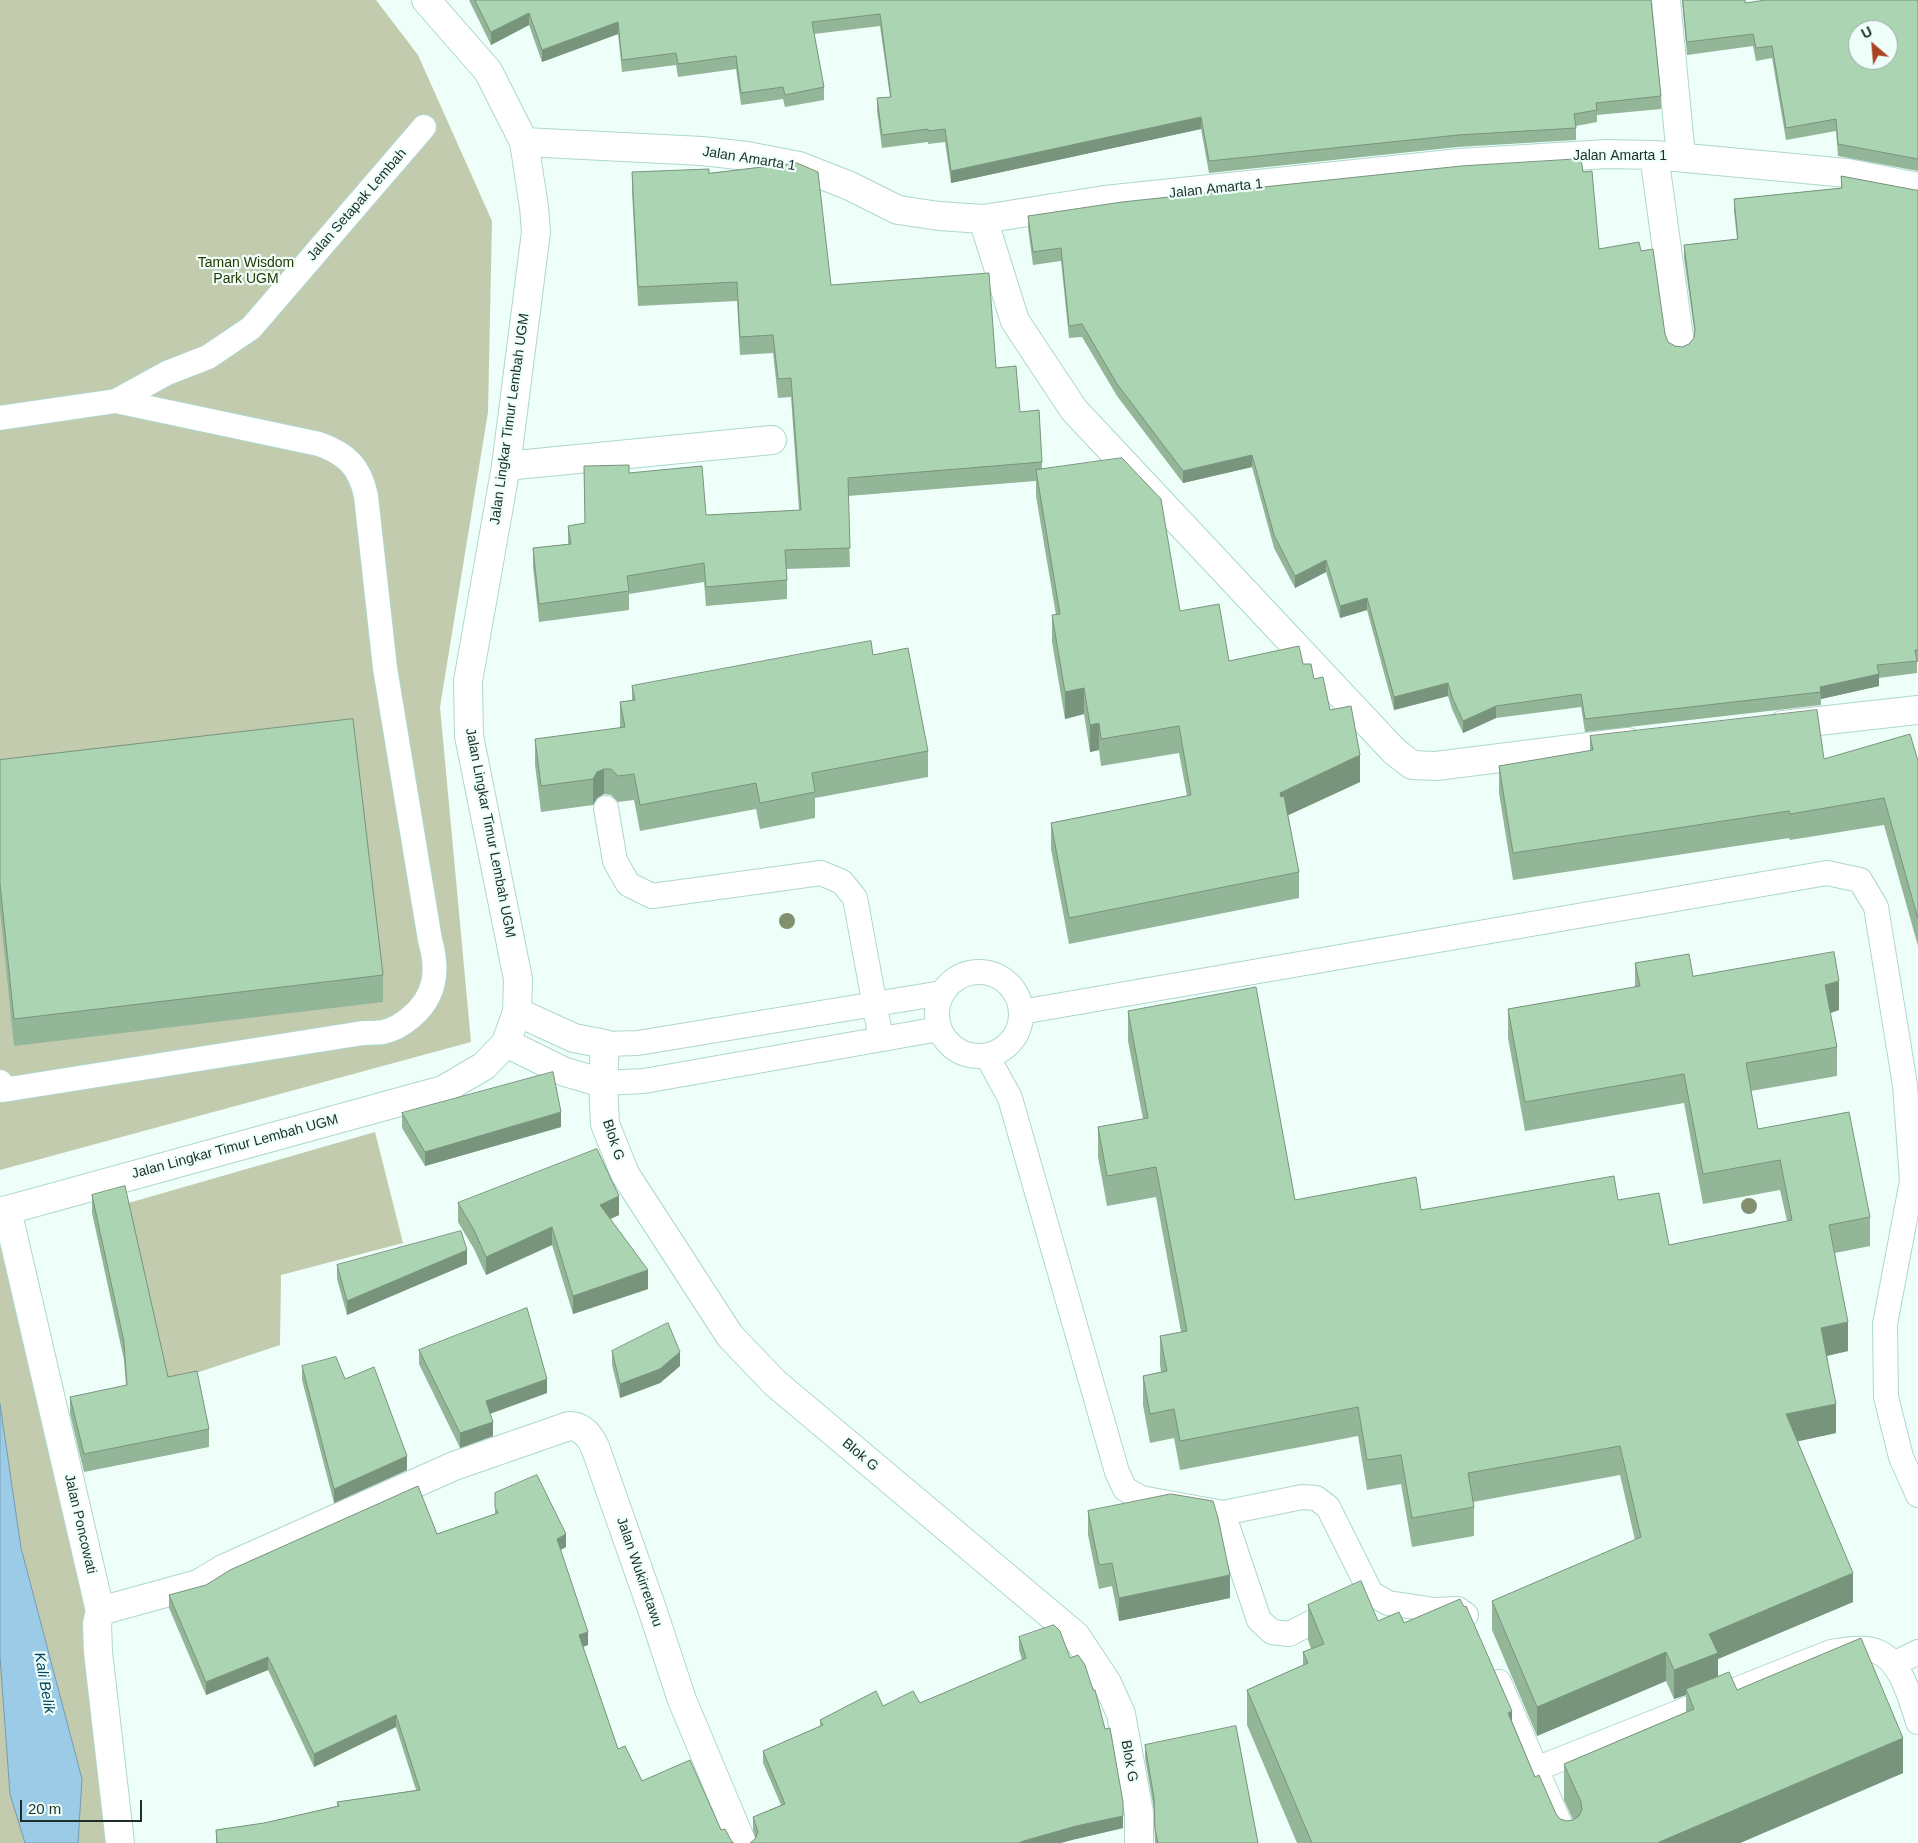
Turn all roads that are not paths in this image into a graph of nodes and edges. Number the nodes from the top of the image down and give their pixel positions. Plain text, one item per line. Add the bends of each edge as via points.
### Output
1 (426, 0) edge
2 (1666, 0) edge
3 (424, 127) dead end
4 (524, 142) junction
5 (1654, 155) junction
6 (1681, 157) junction
7 (1918, 187) edge
8 (983, 219) junction
9 (1680, 344) dead end
10 (116, 400) junction
11 (0, 418) edge
12 (772, 440) dead end
13 (506, 466) junction
14 (1918, 710) edge
15 (1756, 728) edge
16 (1649, 740) edge
17 (606, 808) dead end
18 (942, 993) junction
19 (874, 1005) junction
20 (517, 1012) junction
21 (1021, 1012) junction
22 (939, 1029) junction
23 (881, 1039) junction
24 (506, 1043) junction
25 (605, 1044) junction
26 (987, 1056) junction
27 (0, 1082) edge
28 (603, 1082) junction
29 (1912, 1083) edge
30 (3, 1211) edge
31 (1918, 1495) edge
32 (1223, 1513) junction
33 (1371, 1593) junction
34 (100, 1612) junction
35 (1480, 1637) edge
36 (1918, 1652) edge
37 (1491, 1663) edge
38 (1894, 1664) junction
39 (1918, 1722) edge
40 (1536, 1768) junction
41 (120, 1843) edge
42 (742, 1843) edge
43 (1139, 1843) edge
44 (1568, 1843) edge

1 - 4 street, Jalan Lingkar Timur Lembah UGM via 488,71
2 - 6 street
3 - 10 lane, Jalan Setapak Lembah via 251,328 208,357 167,373
4 - 8 street, Jalan Amarta 1 via 747,156 799,166 898,210
4 - 13 street, Jalan Lingkar Timur Lembah UGM via 536,232
5 - 6 street, Jalan Amarta 1
5 - 8 street, Jalan Amarta 1 via 1607,154 1460,163 1105,200
5 - 9 street
6 - 7 street, Jalan Amarta 1 via 1847,173
8 - 16 street via 1015,321 1074,410 1394,751 1412,765 1436,766
10 - 11 lane, Jalan Setapak Lembah
10 - 27 lane via 318,444 336,450 358,471 366,496 386,668 435,958 435,977 420,1010 403,1024 384,1032 4,1090
12 - 13 street
13 - 20 street, Jalan Lingkar Timur Lembah UGM via 468,680 468,708 469,736 518,979
14 - 15 street
17 - 19 lane via 615,861 628,884 652,896 821,873 842,882 855,898
18 - 19 lane
18 - 21 lane via 963,974 979,971 994,974 1008,983 1018,996
18 - 22 lane via 936,1016
19 - 23 lane
19 - 25 lane via 638,1043
20 - 24 street, Jalan Lingkar Timur Lembah UGM
20 - 25 street via 574,1038
21 - 26 lane via 1020,1027 1013,1040 1002,1050
21 - 29 lane via 1827,873 1860,880 1876,907
22 - 23 lane
22 - 26 lane via 946,1042 958,1052
23 - 28 lane via 644,1081
24 - 28 street via 565,1072
24 - 30 street, Jalan Lingkar Timur Lembah UGM via 484,1066 443,1090
25 - 28 street, Blok G
26 - 32 lane via 1010,1098 1121,1480 1126,1489 1141,1498
28 - 43 street, Blok G via 605,1124 625,1174 730,1336 775,1383 1081,1643 1107,1683 1121,1714 1139,1813
29 - 31 lane via 1912,1181 1885,1324 1886,1398 1901,1457
30 - 34 street, Jalan Poncowati
32 - 33 lane via 1302,1497 1316,1498 1328,1507
32 - 33 lane via 1259,1620 1272,1632 1289,1634
33 - 35 lane via 1388,1603 1435,1610 1458,1609 1472,1619
34 - 41 street, Jalan Poncowati via 98,1652
34 - 42 street, Jalan Wukirretawu via 198,1584 223,1569 454,1466 576,1426 588,1436 597,1453 682,1700
36 - 38 lane
37 - 40 lane
38 - 39 lane via 1910,1695
38 - 40 lane via 1878,1652 1831,1652
40 - 44 lane

